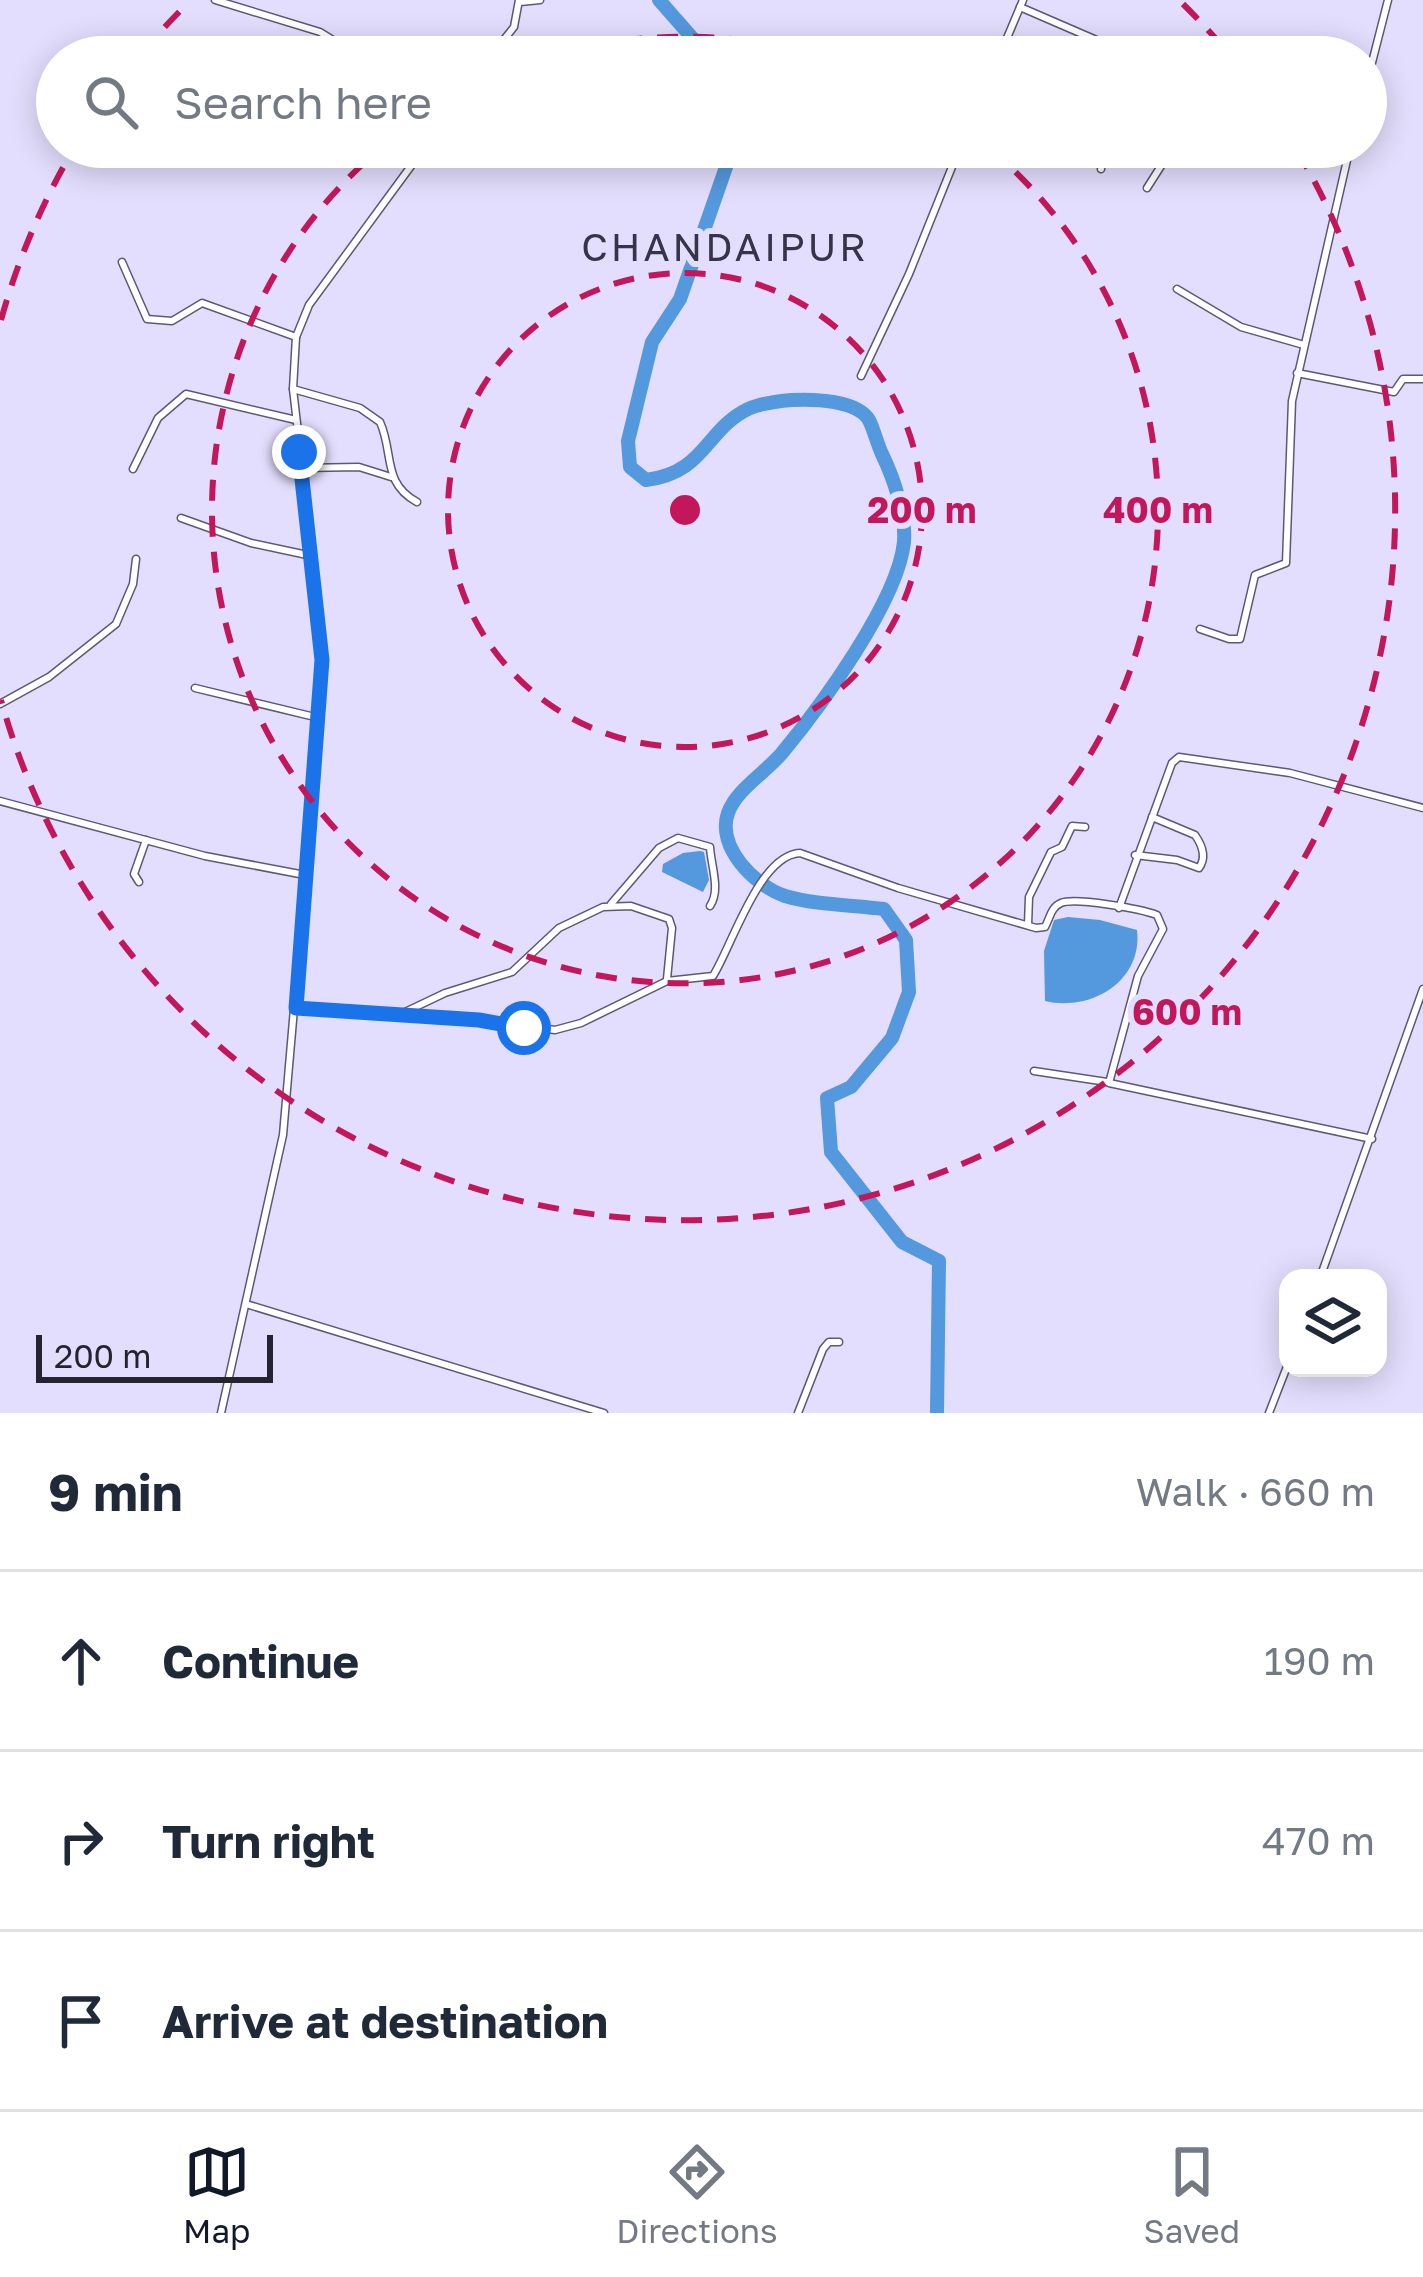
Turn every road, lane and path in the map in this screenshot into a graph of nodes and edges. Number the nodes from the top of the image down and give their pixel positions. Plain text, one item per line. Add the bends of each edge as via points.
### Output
1 (215, 0) edge
2 (540, 0) edge
3 (1388, 0) edge
4 (519, 1) edge
5 (1021, 3) edge
6 (326, 36) edge
7 (507, 36) edge
8 (1008, 36) edge
9 (1089, 36) edge
10 (1379, 36) edge
11 (409, 168) edge
12 (952, 168) edge
13 (1160, 168) edge
14 (1346, 168) edge
15 (1148, 188) dead end
16 (122, 262) dead end
17 (1177, 289) dead end
18 (296, 337) junction
19 (1304, 345) junction
20 (1298, 373) junction
21 (861, 376) dead end
22 (1423, 379) edge
23 (293, 389) junction
24 (296, 420) junction
25 (301, 468) junction
26 (133, 469) dead end
27 (391, 477) junction
28 (417, 502) dead end
29 (182, 518) dead end
30 (312, 556) junction
31 (136, 560) dead end
32 (1200, 629) dead end
33 (195, 688) dead end
34 (0, 704) edge
35 (319, 718) junction
36 (0, 802) edge
37 (1423, 808) edge
38 (1152, 817) junction
39 (1084, 827) dead end
40 (146, 840) junction
41 (1135, 855) junction
42 (307, 875) junction
43 (139, 882) dead end
44 (710, 906) dead end
45 (608, 907) junction
46 (1118, 908) junction
47 (1028, 925) junction
48 (667, 981) junction
49 (1423, 989) edge
50 (296, 1008) junction
51 (400, 1015) junction
52 (1034, 1071) dead end
53 (1108, 1082) junction
54 (1372, 1139) junction
55 (1323, 1269) edge
56 (246, 1304) junction
57 (839, 1342) dead end
58 (1283, 1377) edge
59 (221, 1413) edge
60 (604, 1413) edge
61 (798, 1413) edge
62 (1269, 1413) edge

1 - 6 street
2 - 4 street
3 - 10 street
4 - 7 street
5 - 8 street
5 - 9 street
11 - 18 street via 309,305
12 - 21 street
13 - 15 street
14 - 19 street
16 - 18 street via 146,319 172,321 202,303
17 - 19 street via 1241,327
18 - 23 street
19 - 20 street
20 - 22 street via 1394,392 1403,379
20 - 32 street via 1288,436 1286,563 1255,575 1240,639
23 - 24 street
23 - 27 street via 380,422
24 - 25 street
24 - 26 street via 185,394 158,418
25 - 27 street via 359,467
25 - 30 street
27 - 28 street
29 - 30 street
30 - 35 street
31 - 34 street via 116,624 50,677
33 - 35 street
35 - 42 street
36 - 40 street
37 - 38 street via 1290,773 1178,757
38 - 41 street
38 - 41 street via 1195,835 1202,865
39 - 47 street via 1072,826 1051,852 1029,897
40 - 42 street
40 - 43 street via 134,874
41 - 46 street
42 - 50 street
44 - 45 street via 710,848 678,838 659,848
45 - 48 street via 669,919
45 - 51 street via 560,928 512,972
46 - 47 street via 1064,902 1043,928
46 - 53 street via 1157,915 1163,929 1138,976
47 - 48 street via 800,853 784,857 756,890 713,976
48 - 51 street via 555,1030
49 - 54 street
50 - 51 street
50 - 56 street via 277,1173
52 - 53 street
53 - 54 street
54 - 55 street
56 - 59 street
56 - 60 street
57 - 61 street via 823,1348
58 - 62 street

